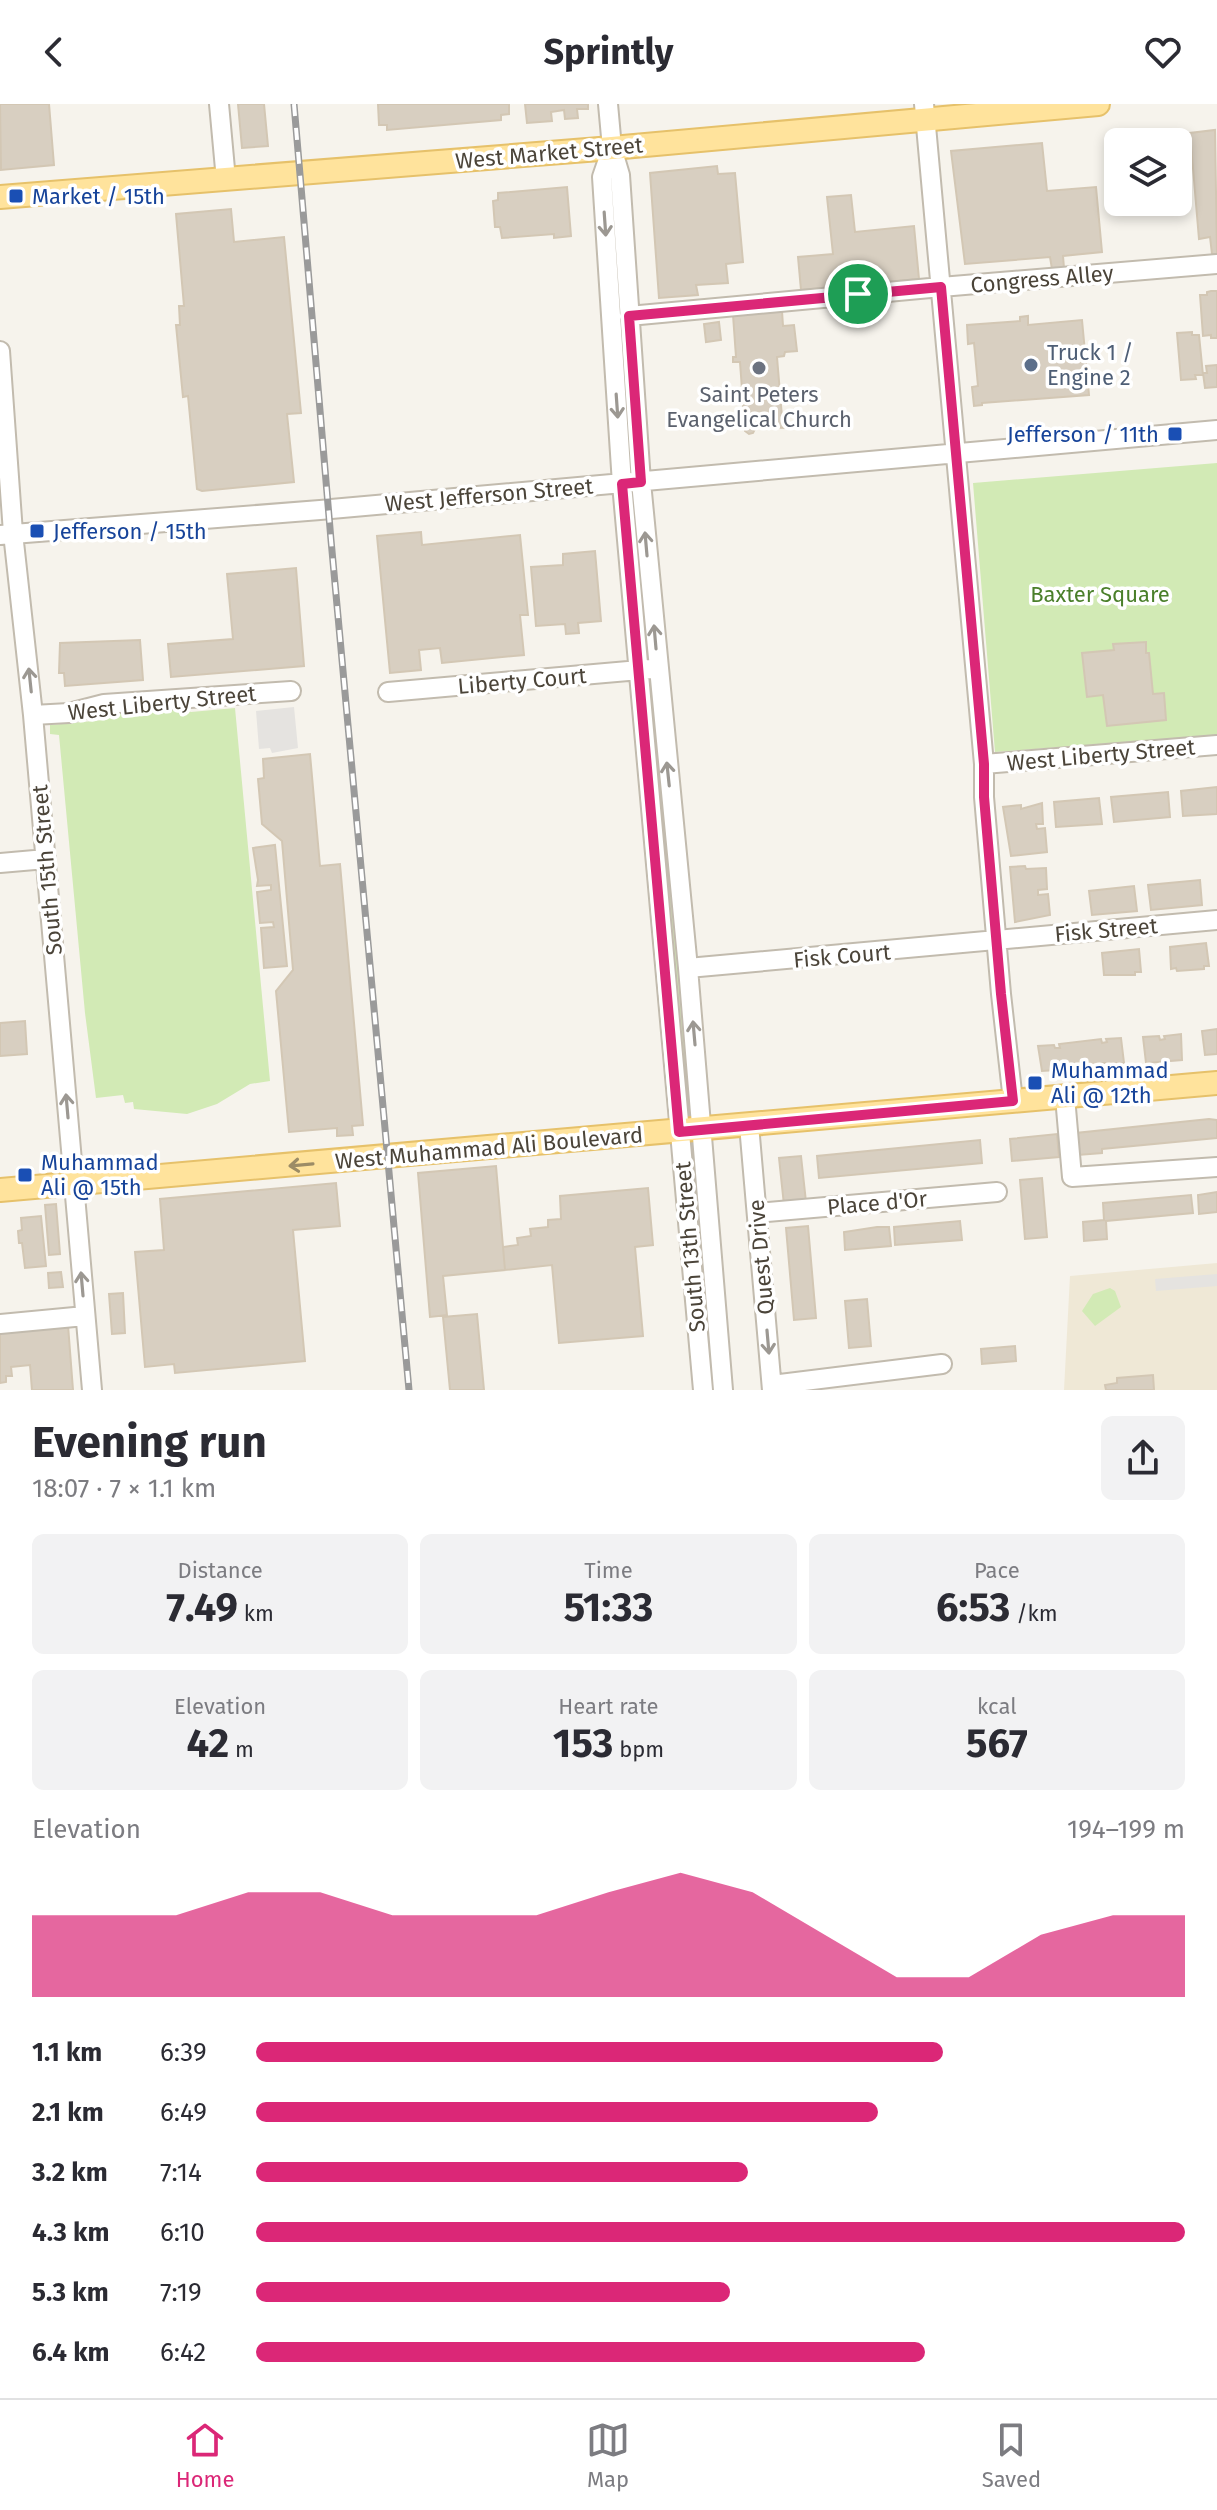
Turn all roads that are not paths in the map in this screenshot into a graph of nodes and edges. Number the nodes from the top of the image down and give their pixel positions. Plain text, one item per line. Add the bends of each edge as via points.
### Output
1 (219, 104) edge
2 (608, 104) edge
3 (1098, 104) edge
4 (925, 112) edge
5 (612, 148) junction
6 (226, 180) junction
7 (0, 197) edge
8 (1217, 264) edge
9 (941, 287) junction
10 (629, 316) junction
11 (0, 363) edge
12 (1217, 430) edge
13 (956, 453) junction
14 (631, 483) junction
15 (7, 534) edge
16 (648, 670) junction
17 (291, 691) dead end
18 (388, 692) dead end
19 (33, 715) junction
20 (1217, 745) edge
21 (984, 764) junction
22 (46, 859) junction
23 (0, 863) edge
24 (1217, 920) edge
25 (996, 941) junction
26 (688, 968) junction
27 (1217, 1083) edge
28 (1065, 1097) junction
29 (1013, 1101) junction
30 (749, 1125) junction
31 (690, 1130) junction
32 (1217, 1167) edge
33 (74, 1184) junction
34 (0, 1190) edge
35 (997, 1192) dead end
36 (757, 1213) junction
37 (85, 1316) junction
38 (0, 1324) edge
39 (942, 1364) dead end
40 (772, 1388) edge
41 (92, 1390) edge
42 (703, 1390) edge
43 (716, 1390) edge
44 (723, 1390) edge

1 - 6 street
2 - 5 street, South 13th Street
3 - 4 main road, West Market Street
4 - 5 main road, West Market Street
4 - 9 street
5 - 6 main road, West Market Street
5 - 10 street, South 13th Street via 620,175
5 -> 14 street, South 13th Street via 602,177
6 - 7 main road, West Market Street
8 - 9 street, Congress Alley
9 - 10 street, Congress Alley
9 - 13 street
10 - 14 street, South 13th Street
11 - 15 street, South 15th Street
12 - 13 street, West Jefferson Street
13 - 14 street, West Jefferson Street
13 - 21 street
14 - 15 street, West Jefferson Street
14 - 16 street, South 13th Street
19 -> 15 street, South 15th Street
16 - 18 street, Liberty Court
26 -> 16 street, South 13th Street
16 - 31 street, South 13th Street
17 - 19 street, West Liberty Street via 118,703
19 - 22 street, South 15th Street
20 - 21 street, West Liberty Street
21 - 25 street
22 - 23 street
33 -> 22 street, South 15th Street
24 - 25 street, Fisk Street
25 - 26 street, Fisk Court
25 - 29 street
31 -> 26 street, South 13th Street
27 - 28 main road, West Muhammad Ali Boulevard
28 - 29 main road, West Muhammad Ali Boulevard
28 - 32 street via 1072,1177
29 - 30 main road, West Muhammad Ali Boulevard
30 - 31 main road, West Muhammad Ali Boulevard
30 - 36 street, Quest Drive
31 -> 33 main road, West Muhammad Ali Boulevard
31 - 42 street, South 13th Street
31 - 44 street, South 13th Street
33 - 34 main road, West Muhammad Ali Boulevard
37 -> 33 street, South 15th Street
35 - 36 street, Place d'Or
36 -> 40 street, Quest Drive
37 - 38 street
37 - 41 street, South 15th Street
39 - 40 street
43 - 44 street

